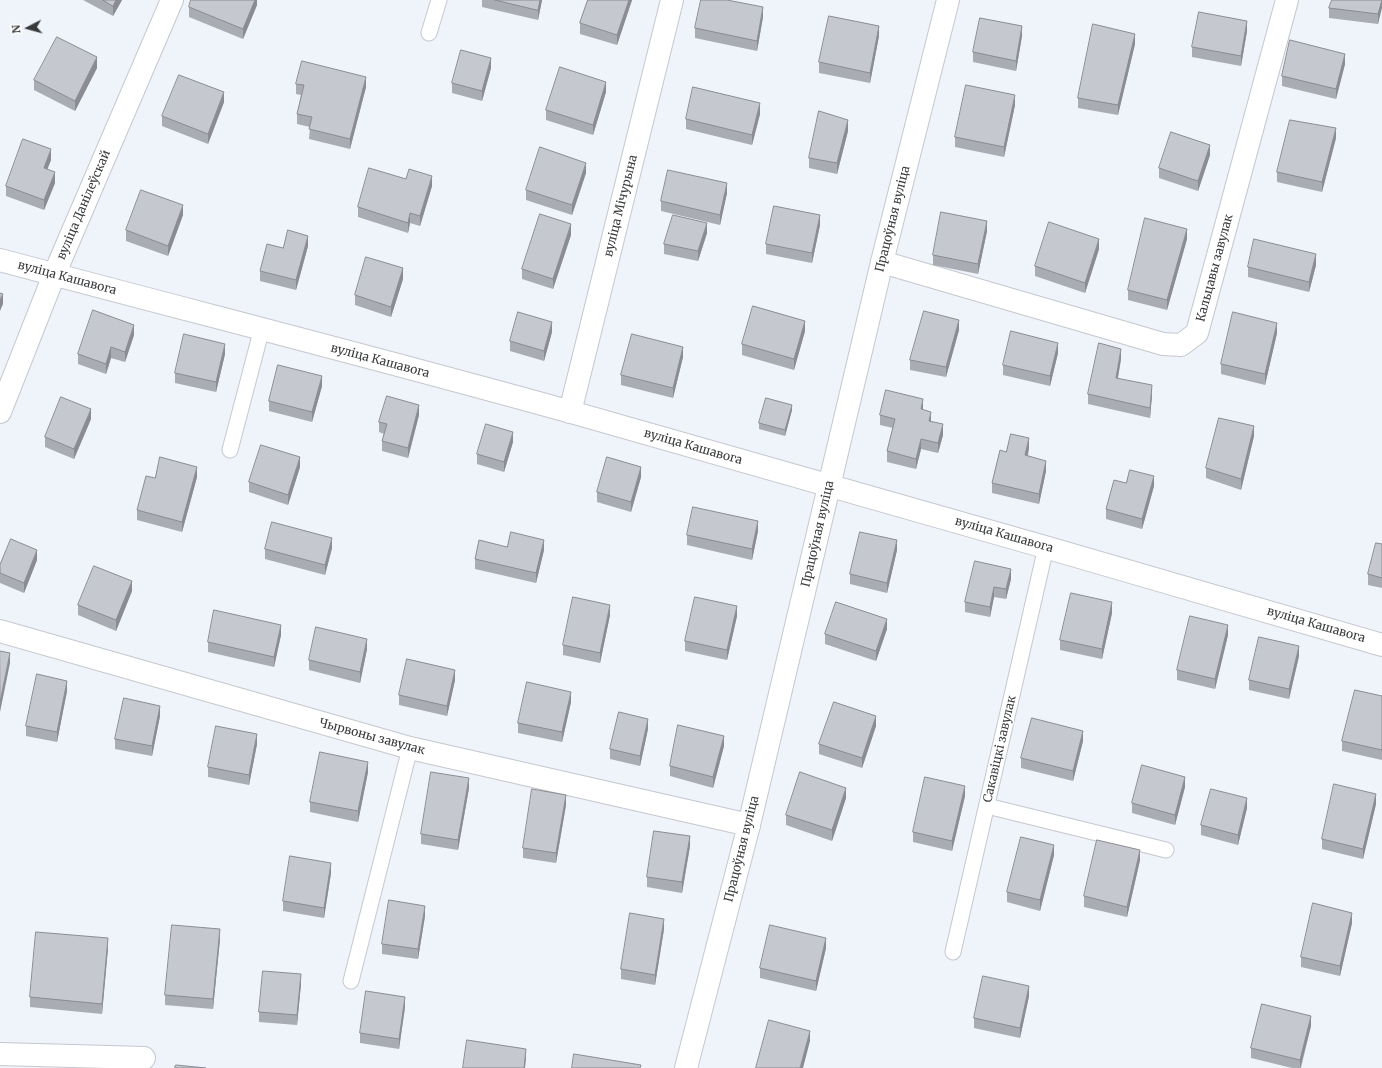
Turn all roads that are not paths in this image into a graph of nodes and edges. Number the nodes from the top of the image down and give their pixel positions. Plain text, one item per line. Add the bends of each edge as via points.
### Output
1 (172, 0) edge
2 (439, 0) edge
3 (672, 0) edge
4 (948, 0) edge
5 (1287, 0) edge
6 (429, 33) dead end
7 (0, 260) edge
8 (882, 262) junction
9 (54, 275) junction
10 (262, 328) junction
11 (0, 412) edge
12 (570, 412) junction
13 (230, 450) dead end
14 (829, 486) junction
15 (1046, 547) junction
16 (0, 631) edge
17 (1382, 645) edge
18 (410, 748) junction
19 (987, 806) junction
20 (749, 825) junction
21 (1166, 850) dead end
22 (953, 952) dead end
23 (351, 981) dead end
24 (0, 1054) edge
25 (144, 1058) dead end
26 (686, 1068) edge

1 - 9 street, вуліца Данілеўскай
2 - 6 lane
3 - 12 street, вуліца Мічурына
4 - 8 street, Працоўная вуліца
5 - 8 street, Кальцавы завулак via 1197,333 1181,345 1163,344
7 - 9 street, вуліца Кашавога
8 - 14 street, Працоўная вуліца
9 - 10 street, вуліца Кашавога
9 - 11 street, вуліца Данілеўскай
10 - 12 street, вуліца Кашавога
10 - 13 lane
12 - 14 street, вуліца Кашавога
14 - 15 street, вуліца Кашавога
14 - 20 street, Працоўная вуліца
15 - 17 street, вуліца Кашавога
15 - 19 lane, Сакавіцкі завулак
16 - 18 street, Чырвоны завулак
18 - 20 street, Чырвоны завулак
18 - 23 lane
19 - 21 lane
19 - 22 lane, Сакавіцкі завулак
20 - 26 street, Працоўная вуліца
24 - 25 street

